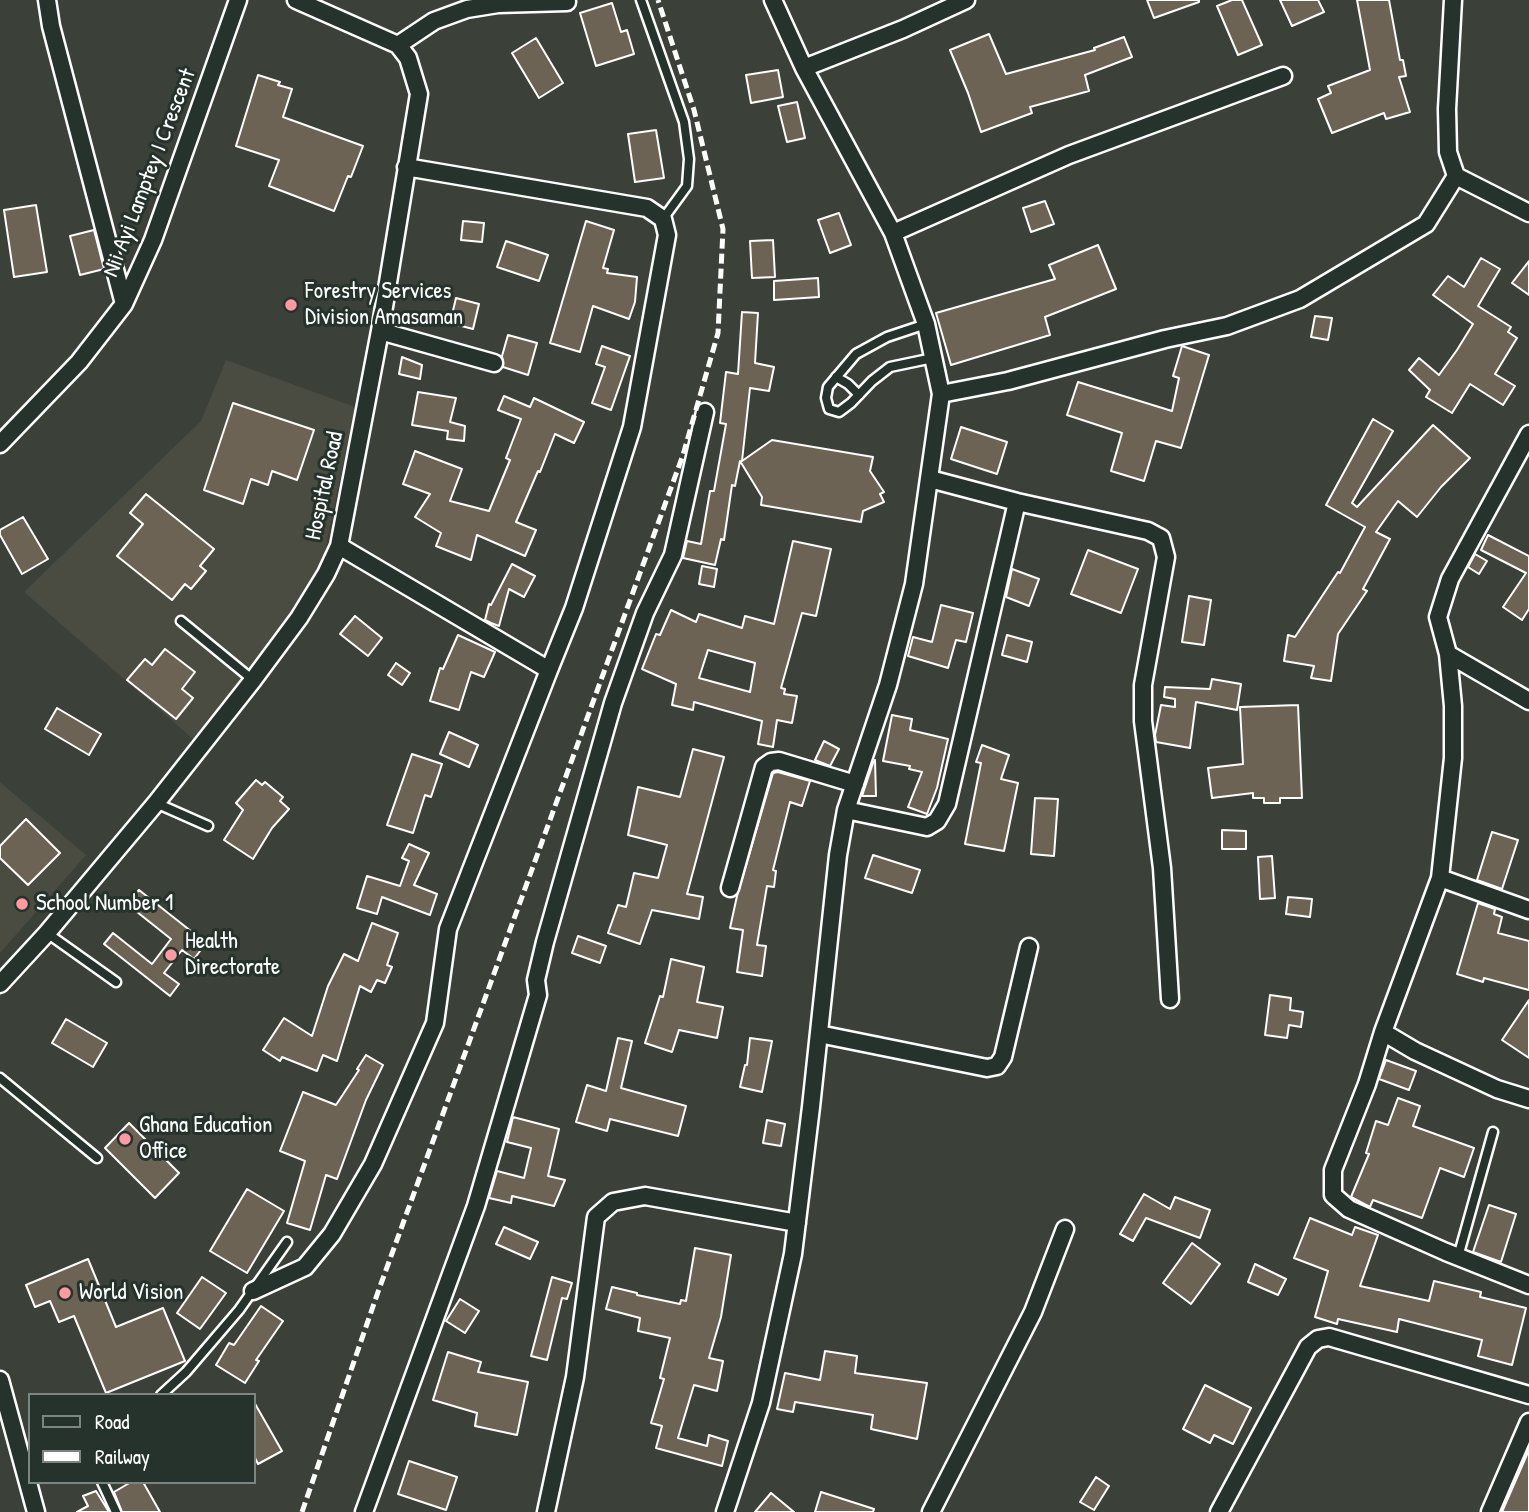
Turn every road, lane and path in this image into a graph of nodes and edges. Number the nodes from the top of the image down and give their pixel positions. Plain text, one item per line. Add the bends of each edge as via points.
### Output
1 (47, 0) edge
2 (238, 0) edge
3 (296, 0) edge
4 (641, 0) edge
5 (773, 0) edge
6 (966, 0) edge
7 (1453, 0) edge
8 (567, 2) dead end
9 (398, 45) junction
10 (804, 68) junction
11 (1283, 76) dead end
12 (406, 167) junction
13 (1456, 176) junction
14 (1529, 213) edge
15 (663, 219) junction
16 (893, 233) junction
17 (124, 304) junction
18 (926, 324) junction
19 (380, 331) junction
20 (933, 358) junction
21 (494, 363) dead end
22 (836, 377) junction
23 (941, 394) junction
24 (859, 395) junction
25 (705, 412) dead end
26 (1529, 434) edge
27 (0, 444) edge
28 (1524, 452) edge
29 (930, 479) junction
30 (1017, 502) junction
31 (339, 546) junction
32 (181, 621) dead end
33 (1448, 654) junction
34 (549, 670) junction
35 (253, 680) junction
36 (1529, 701) edge
37 (855, 784) junction
38 (156, 803) junction
39 (846, 810) junction
40 (208, 826) dead end
41 (1440, 878) junction
42 (730, 888) dead end
43 (1529, 910) edge
44 (47, 933) junction
45 (1029, 947) dead end
46 (116, 982) dead end
47 (0, 984) edge
48 (1170, 999) dead end
49 (1383, 1032) junction
50 (819, 1034) junction
51 (0, 1078) edge
52 (1529, 1099) edge
53 (1493, 1132) dead end
54 (97, 1158) dead end
55 (797, 1223) junction
56 (1065, 1229) dead end
57 (287, 1242) dead end
58 (1458, 1257) junction
59 (1529, 1285) edge
60 (253, 1291) junction
61 (0, 1380) edge
62 (163, 1393) edge
63 (1529, 1395) edge
64 (1529, 1422) edge
65 (24, 1447) edge
66 (28, 1469) edge
67 (31, 1484) edge
68 (103, 1484) edge
69 (1222, 1511) edge
70 (36, 1512) edge
71 (116, 1512) edge
72 (364, 1512) edge
73 (546, 1512) edge
74 (725, 1512) edge
75 (931, 1512) edge
76 (1490, 1512) edge

1 - 17 street
2 - 17 street, Nii Ayi Lamptey I Crescent via 153,240
3 - 9 street
4 - 15 lane via 684,122 689,159 687,186
5 - 10 street
6 - 10 street
7 - 13 street via 1447,109 1448,152
8 - 9 street via 467,9 434,21
9 - 12 street, Hospital Road via 408,58 419,94
10 - 16 street
11 - 16 street via 1069,155
12 - 15 street via 647,208
12 - 19 street, Hospital Road
13 - 14 street
13 - 23 street via 1426,224 1300,299 1227,326
15 - 34 street via 667,235 632,427 574,608
16 - 18 street
17 - 27 street, Nii Ayi Lamptey I Crescent via 79,362
18 - 20 street
18 - 22 lane via 856,354
19 - 21 street
19 - 31 street, Hospital Road
20 - 23 street
20 - 24 lane via 890,367
22 - 24 lane
22 - 24 lane via 828,387 829,409 839,412
23 - 29 street
25 - 72 street via 673,555 645,613 613,703 545,942 536,980 538,995 476,1206
26 - 28 street
28 - 33 street via 1450,579 1438,617
29 - 30 street
29 - 37 street via 914,584 888,685
30 - 39 street via 947,804 937,821 927,827
30 - 48 street via 1148,531 1161,538 1166,557 1143,685 1143,721 1162,868
31 - 34 street
31 - 35 street, Hospital Road via 299,618
32 - 35 lane
33 - 36 street
33 - 41 street via 1453,758
34 - 60 street via 448,929 435,1023 373,1164 332,1234 304,1267
35 - 38 street, Hospital Road
37 - 39 street
37 - 42 street via 779,761 764,767
38 - 40 lane
38 - 44 street, Hospital Road
39 - 50 street
41 - 43 street
41 - 49 street
44 - 46 lane
44 - 47 street, Hospital Road
45 - 50 street via 997,1066 988,1068
49 - 52 street via 1497,1089
49 - 58 street via 1334,1170 1333,1195 1349,1209
50 - 55 street
51 - 54 lane
53 - 58 lane
55 - 73 street via 645,1196 614,1202 596,1217 575,1377
55 - 74 street via 761,1403
56 - 75 street via 1032,1312
57 - 60 lane
58 - 59 street
60 - 62 lane
61 - 65 street
63 - 69 street via 1329,1337 1318,1339 1308,1347
64 - 76 street
65 - 66 street
67 - 70 street
68 - 71 lane

